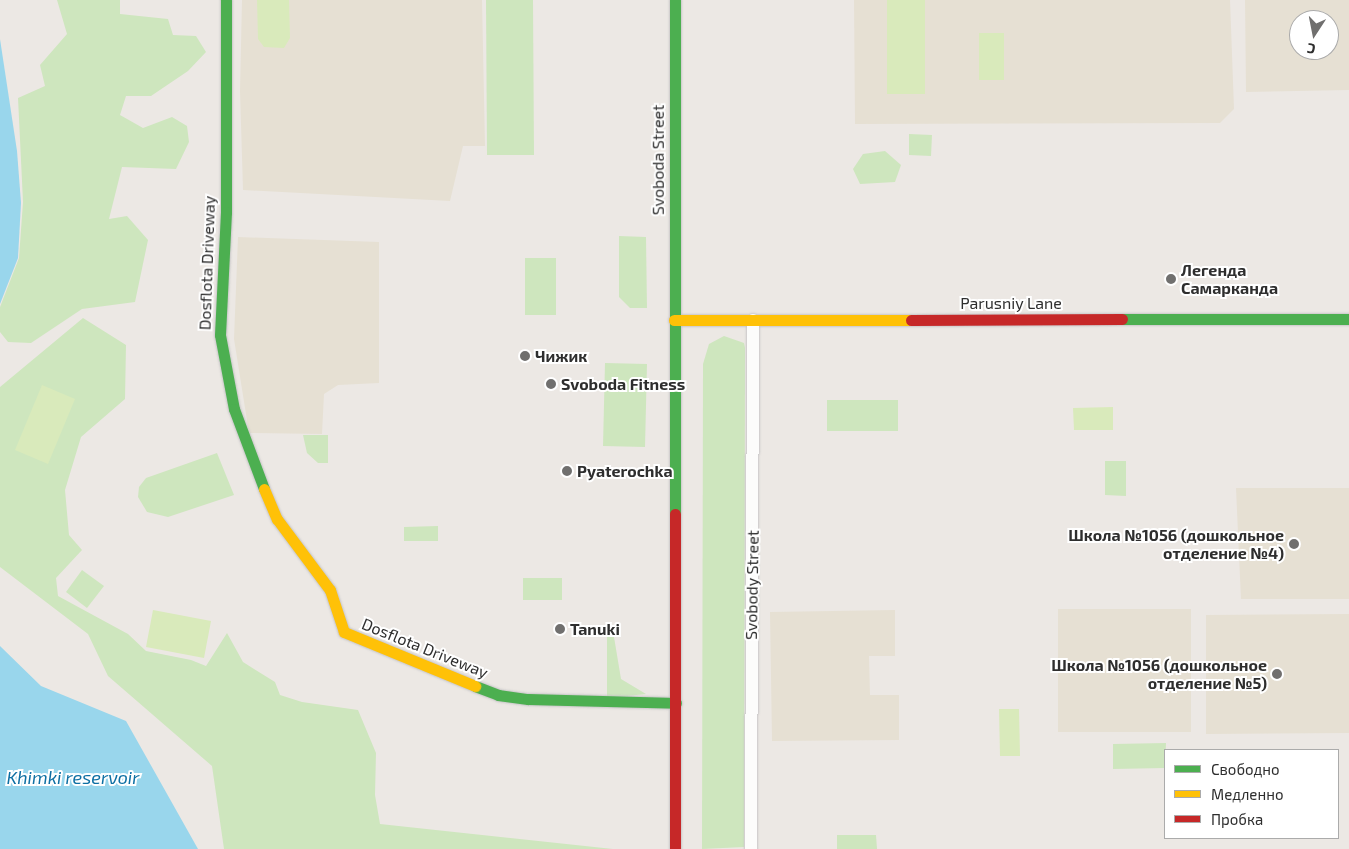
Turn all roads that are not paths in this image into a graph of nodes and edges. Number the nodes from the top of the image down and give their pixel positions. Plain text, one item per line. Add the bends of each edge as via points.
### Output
1 (226, 0) edge
2 (675, 0) edge
3 (1349, 319) edge
4 (674, 320) junction
5 (753, 320) junction
6 (676, 703) junction
7 (675, 849) edge
8 (751, 849) edge

1 - 6 street, Dosflota Driveway via 226,212 220,335 234,409 248,451 277,519 330,590 344,632 498,695 528,700
2 - 4 street, Svoboda Street
3 - 5 street, Parusniy Lane
4 - 5 street, Parusniy Lane
4 - 6 street
5 - 8 street, Svobody Street
6 - 7 street

